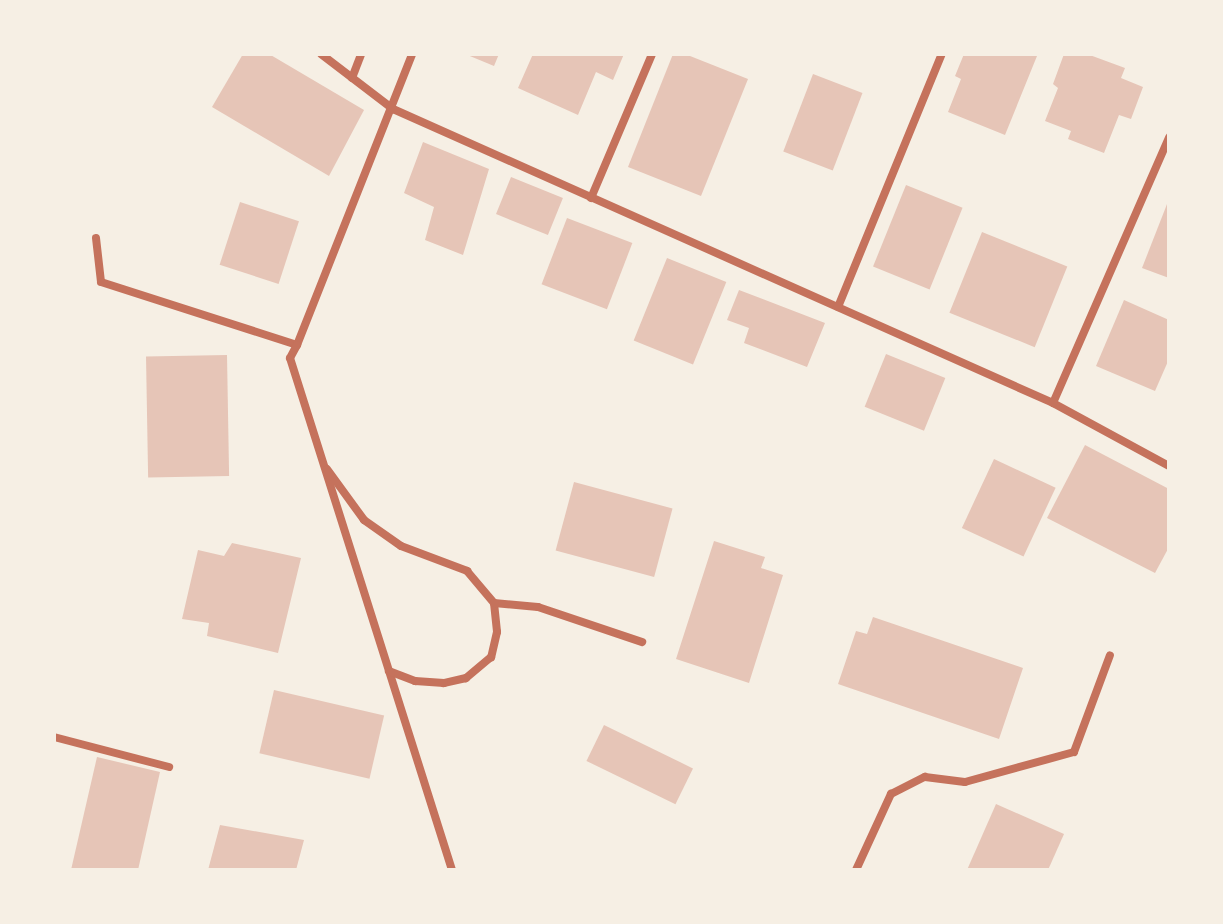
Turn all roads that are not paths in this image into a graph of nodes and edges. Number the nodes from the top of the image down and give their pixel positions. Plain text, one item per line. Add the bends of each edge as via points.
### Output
1 (321, 54) edge
2 (361, 54) edge
3 (412, 54) edge
4 (652, 54) edge
5 (942, 54) edge
6 (352, 78) junction
7 (393, 109) junction
8 (1169, 137) edge
9 (591, 198) junction
10 (96, 238) dead end
11 (838, 307) junction
12 (297, 345) junction
13 (1053, 403) junction
14 (324, 465) junction
15 (1169, 466) edge
16 (494, 603) junction
17 (642, 642) dead end
18 (1110, 655) dead end
19 (389, 671) junction
20 (54, 737) edge
21 (169, 767) dead end
22 (452, 870) edge
23 (856, 870) edge

1 - 6 street
2 - 6 street
3 - 7 street
4 - 9 street
5 - 11 street
6 - 7 street
7 - 9 street
7 - 12 street
8 - 13 street
9 - 11 street
10 - 12 street via 101,282
11 - 13 street
12 - 14 street via 290,358
13 - 15 street
14 - 16 street via 364,520 401,546 467,571
14 - 19 street
16 - 17 street via 538,607
16 - 19 street via 497,632 491,657 466,678 415,681
18 - 23 street via 1074,752 965,782 925,777 891,794
19 - 22 street
20 - 21 street

